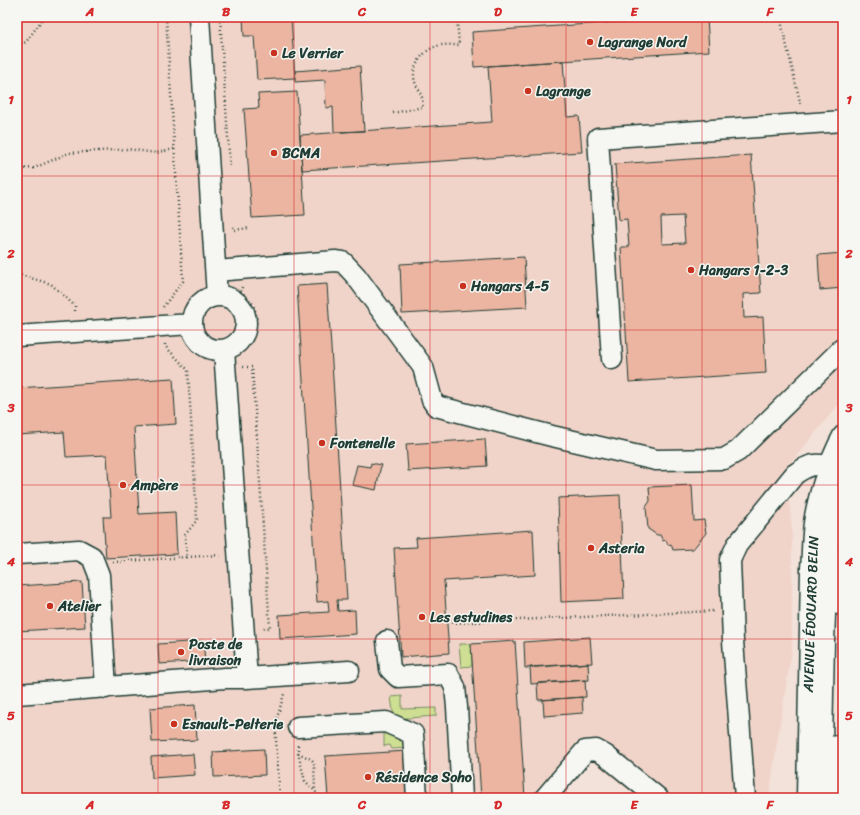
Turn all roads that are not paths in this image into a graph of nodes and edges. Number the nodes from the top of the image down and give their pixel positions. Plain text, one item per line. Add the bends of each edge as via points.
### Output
1 (199, 17) edge
2 (843, 121) edge
3 (216, 271) junction
4 (217, 296) junction
5 (191, 324) junction
6 (17, 336) edge
7 (843, 348) edge
8 (232, 353) junction
9 (612, 359) dead end
10 (843, 436) edge
11 (836, 469) edge
12 (843, 484) edge
13 (17, 554) edge
14 (843, 558) edge
15 (387, 641) dead end
16 (349, 671) dead end
17 (247, 678) junction
18 (106, 688) junction
19 (17, 694) edge
20 (298, 727) road end
21 (417, 798) edge
22 (462, 798) edge
23 (545, 798) edge
24 (658, 798) edge
25 (745, 798) edge
26 (807, 798) edge
27 (821, 798) edge
28 (835, 798) edge

1 - 3 street
2 - 9 street via 598,138
3 - 4 street
3 - 7 street via 343,262 423,368 436,406 656,460 724,459 738,452
4 - 5 street via 209,297 196,308
4 - 8 street via 234,301 245,315 244,333 232,347
5 - 6 street
5 - 8 street via 193,334 206,347
8 - 17 street via 239,554
10 - 11 street, AVENUE ÉDOUARD BELIN via 837,447
11 - 25 street via 813,465 804,467 795,474 737,545 730,560 733,641
11 - 26 street, AVENUE ÉDOUARD BELIN via 820,499 813,534
12 - 27 street via 830,533 827,564
13 - 18 street via 79,550 92,557 99,575
14 - 28 street, AVENUE ÉDOUARD BELIN via 838,612
15 - 22 street via 390,669 398,677 448,674 455,687
16 - 17 street
17 - 18 street
18 - 19 street
20 - 21 street via 386,722 413,734
23 - 24 street via 585,751 596,750

